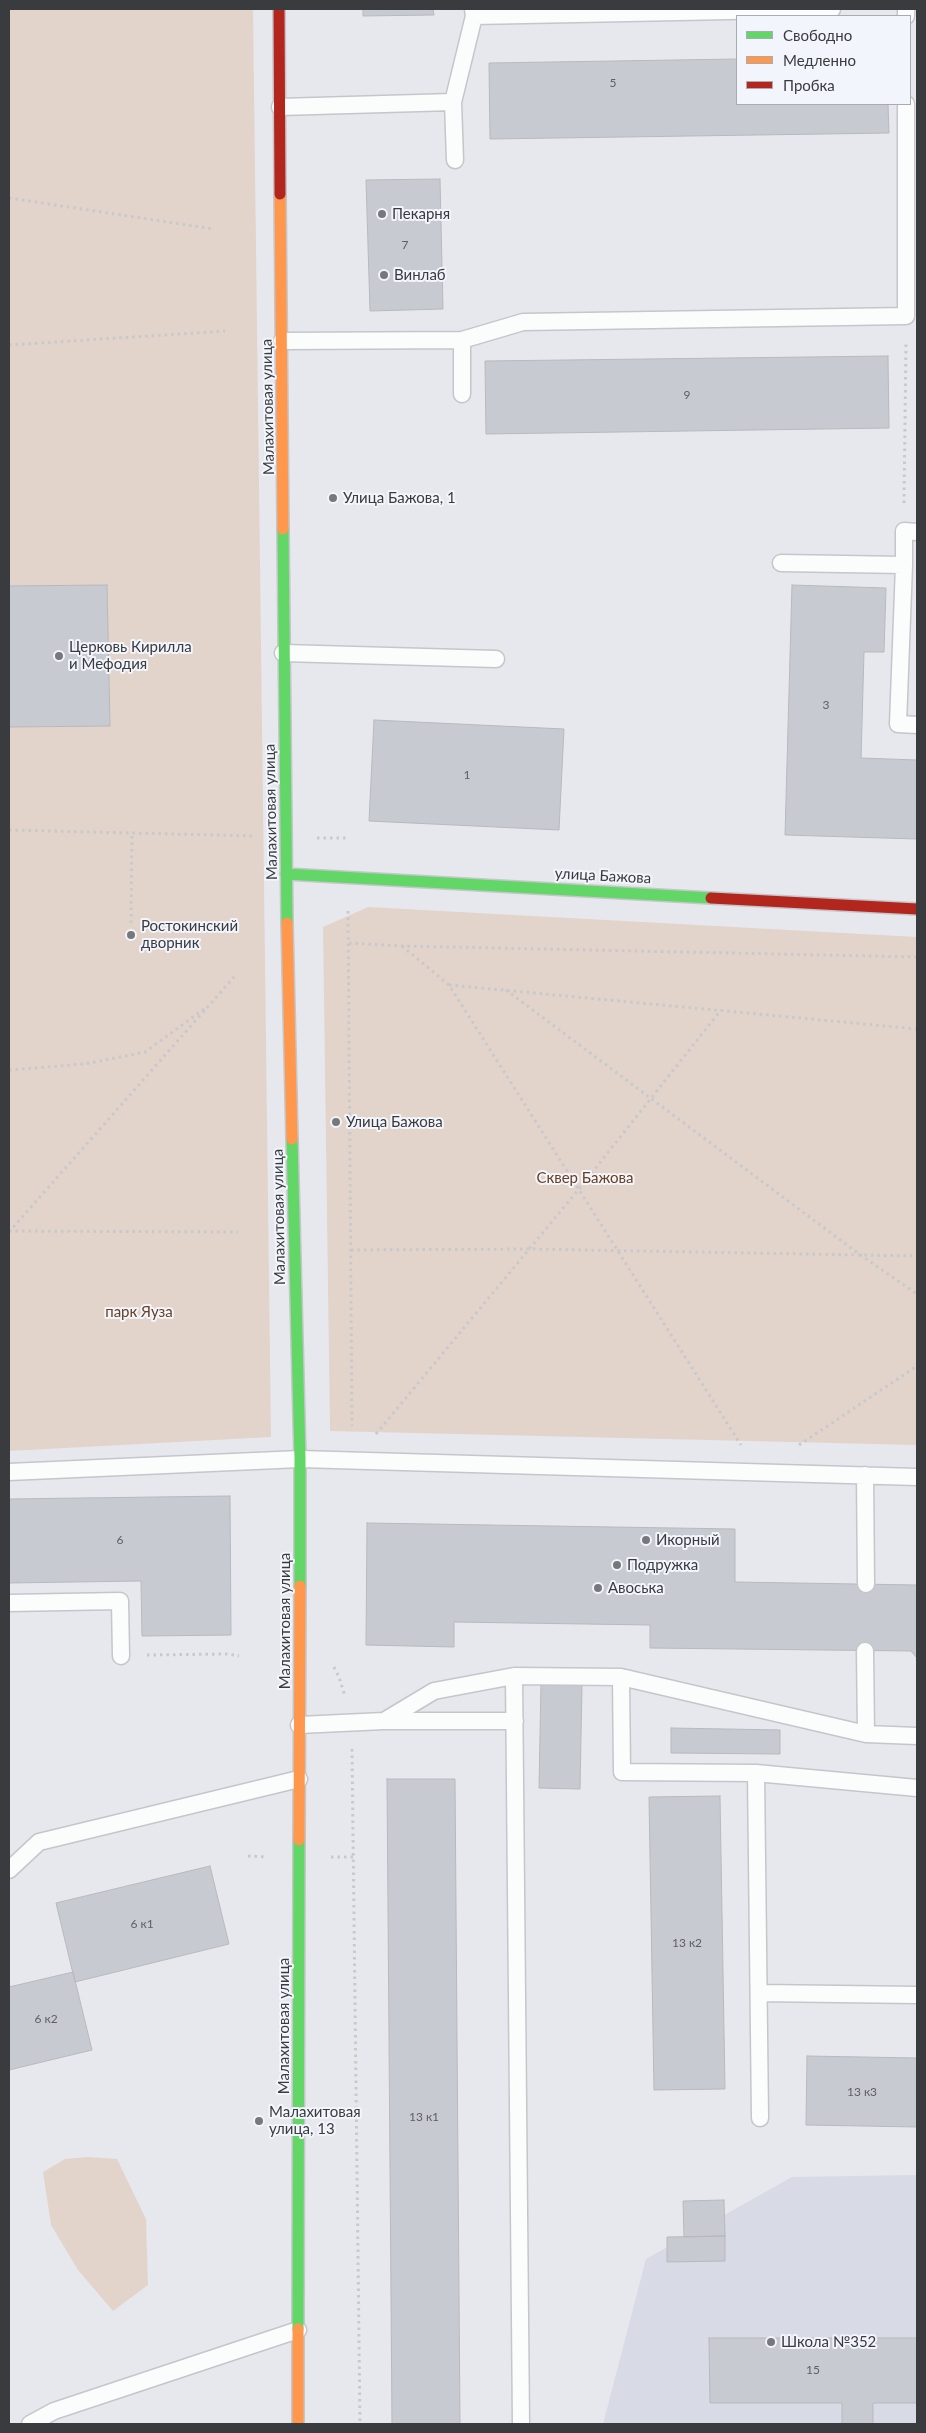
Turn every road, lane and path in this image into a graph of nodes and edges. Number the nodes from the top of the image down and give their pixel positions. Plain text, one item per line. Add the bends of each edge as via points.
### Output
1 (279, 9) edge
2 (832, 9) edge
3 (474, 13) edge
4 (453, 102) junction
5 (906, 105) edge
6 (280, 107) junction
7 (455, 160) dead end
8 (9, 198) edge
9 (912, 199) edge
10 (214, 229) dead end
11 (906, 316) junction
12 (225, 331) dead end
13 (462, 340) junction
14 (282, 341) junction
15 (9, 345) edge
16 (462, 394) dead end
17 (904, 496) dead end
18 (917, 532) edge
19 (781, 563) dead end
20 (904, 565) junction
21 (283, 652) junction
22 (496, 659) dead end
23 (917, 725) edge
24 (9, 830) edge
25 (132, 832) junction
26 (286, 838) junction
27 (347, 838) dead end
28 (286, 874) junction
29 (917, 909) edge
30 (131, 923) dead end
31 (348, 924) dead end
32 (349, 943) junction
33 (402, 946) junction
34 (917, 957) edge
35 (235, 976) dead end
36 (448, 985) junction
37 (506, 990) junction
38 (210, 1004) junction
39 (721, 1010) junction
40 (917, 1029) edge
41 (9, 1070) edge
42 (651, 1099) junction
43 (579, 1189) junction
44 (9, 1232) edge
45 (238, 1232) dead end
46 (529, 1249) junction
47 (351, 1250) junction
48 (618, 1252) junction
49 (859, 1254) junction
50 (917, 1256) edge
51 (917, 1294) edge
52 (917, 1366) edge
53 (352, 1426) dead end
54 (798, 1445) dead end
55 (300, 1459) junction
56 (353, 1461) junction
57 (9, 1472) edge
58 (758, 1472) junction
59 (865, 1475) junction
60 (917, 1477) edge
61 (866, 1584) dead end
62 (9, 1603) edge
63 (865, 1651) dead end
64 (121, 1656) joint
65 (239, 1656) dead end
66 (332, 1664) dead end
67 (514, 1676) junction
68 (622, 1677) junction
69 (384, 1721) junction
70 (515, 1721) junction
71 (352, 1723) junction
72 (299, 1725) junction
73 (866, 1734) junction
74 (917, 1736) edge
75 (756, 1773) junction
76 (299, 1779) junction
77 (917, 1788) edge
78 (9, 1870) edge
79 (759, 1993) junction
80 (917, 1995) edge
81 (760, 2118) dead end
82 (298, 2330) junction
83 (30, 2424) edge
84 (298, 2424) edge
85 (360, 2424) edge
86 (521, 2424) edge

1 - 6 street, Малахитовая улица
2 - 3 lane
3 - 4 lane
4 - 6 lane
4 - 7 lane
5 - 9 lane
6 - 14 street, Малахитовая улица
8 - 10 path
9 - 11 lane
11 - 13 lane via 523,322
11 - 17 path
12 - 15 path
13 - 14 lane
13 - 16 lane
14 - 21 street, Малахитовая улица
18 - 20 lane via 904,532
19 - 20 lane
20 - 23 lane via 898,724
21 - 22 lane
21 - 26 street, Малахитовая улица
24 - 25 path
25 - 26 path
25 - 30 path
26 - 27 path
26 - 28 street, Малахитовая улица
28 - 29 street, улица Бажова
28 - 55 street, Малахитовая улица
31 - 32 path
32 - 33 path
32 - 47 path
33 - 34 path
33 - 36 path
35 - 38 path
36 - 37 path
36 - 43 path
37 - 39 path
37 - 42 path
38 - 41 path via 145,1052 84,1064
38 - 44 path
39 - 40 path
39 - 42 path
42 - 43 path
42 - 49 path
43 - 46 path
43 - 48 path
44 - 45 path
46 - 47 path
46 - 48 path
46 - 56 path
47 - 53 path
48 - 49 path
48 - 58 path
49 - 50 path
49 - 51 path
52 - 54 path
55 - 56 lane
55 - 57 lane
55 - 72 street, Малахитовая улица
56 - 58 lane
58 - 59 lane
59 - 60 lane
59 - 61 lane
62 - 64 lane via 120,1601
63 - 73 lane
64 - 65 path
66 - 71 path
67 - 68 lane
67 - 69 lane via 434,1691
67 - 70 lane
68 - 73 lane
68 - 75 lane via 622,1772
69 - 70 lane
69 - 71 lane
70 - 86 lane
71 - 72 lane
71 - 85 path
72 - 76 street, Малахитовая улица
73 - 74 lane
75 - 77 lane
75 - 79 lane
76 - 78 lane via 39,1842
76 - 82 street, Малахитовая улица
79 - 80 lane
79 - 81 lane
82 - 83 lane via 54,2410
82 - 84 street, Малахитовая улица

